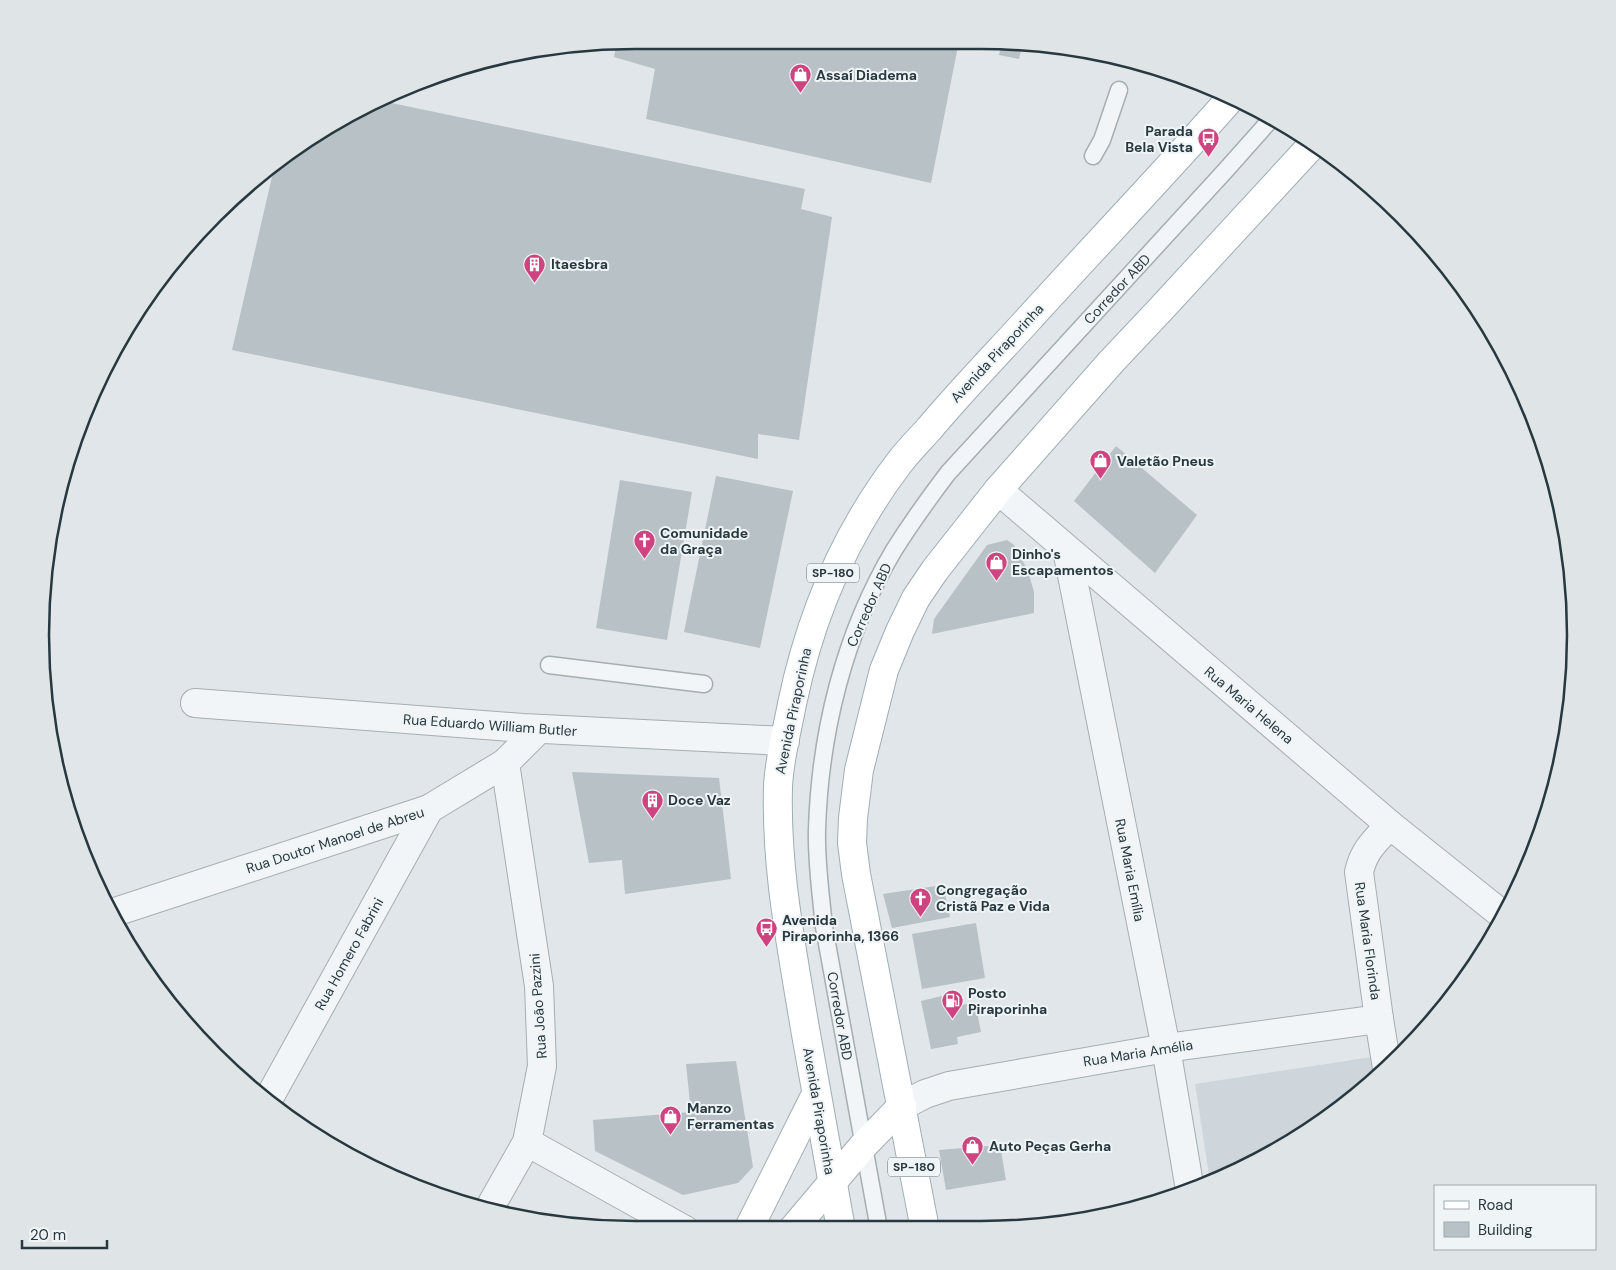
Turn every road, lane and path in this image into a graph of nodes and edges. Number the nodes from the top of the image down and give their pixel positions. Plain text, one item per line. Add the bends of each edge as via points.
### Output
1 (1119, 90) dead end
2 (1227, 103) edge
3 (1267, 123) edge
4 (1296, 141) edge
5 (1309, 149) edge
6 (1093, 156) dead end
7 (1282, 179) junction
8 (998, 490) junction
9 (1067, 550) junction
10 (549, 665) dead end
11 (704, 684) dead end
12 (195, 703) dead end
13 (539, 730) junction
14 (784, 741) junction
15 (505, 763) junction
16 (429, 809) junction
17 (1390, 825) junction
18 (118, 911) edge
19 (1498, 911) edge
20 (1378, 1019) junction
21 (1166, 1048) junction
22 (1385, 1060) edge
23 (271, 1094) edge
24 (816, 1094) junction
25 (902, 1106) junction
26 (527, 1142) junction
27 (863, 1146) junction
28 (832, 1183) junction
29 (1189, 1183) edge
30 (492, 1203) edge
31 (669, 1221) edge
32 (752, 1221) edge
33 (800, 1221) edge
34 (839, 1221) edge
35 (877, 1221) edge
36 (924, 1221) edge

1 - 6 lane via 1102,140
2 - 14 main road, Avenida Piraporinha / SP-180 via 895,469 846,546 827,588 809,637
3 - 27 lane, Corredor ABD via 948,473 893,552 852,640 837,686 827,734 817,830 824,927
4 - 7 main road via 1288,152
5 - 7 main road, SP-180
7 - 8 main road, SP-180 via 1111,362
8 - 9 street, Rua Maria Helena
8 - 25 main road, SP-180 via 935,570 912,606 884,670 859,770 852,843
9 - 17 street, Rua Maria Helena
9 - 21 street, Rua Maria Emília
10 - 11 lane
12 - 13 street, Rua Eduardo William Butler
13 - 14 street, Rua Eduardo William Butler
13 - 15 street, Rua Doutor Manoel de Abreu
14 - 24 main road, Avenida Piraporinha / SP-180 via 778,782 780,870
15 - 16 street, Rua Doutor Manoel de Abreu
15 - 26 street, Rua João Pazzini via 539,986 542,1066
16 - 18 street, Rua Doutor Manoel de Abreu
16 - 23 street, Rua Homero Fabrini
17 - 19 street, Rua Maria Helena
17 - 20 street, Rua Maria Florinda via 1368,849 1359,872
20 - 21 street, Rua Maria Amélia
20 - 22 street, Rua Maria Florinda
21 - 25 street, Rua Maria Amélia via 949,1086
21 - 29 street, Rua Maria Emília
24 - 28 main road, Avenida Piraporinha / SP-180
24 - 32 main road
25 - 27 main road
25 - 36 main road, SP-180
26 - 30 street, Rua João Pazzini
26 - 31 street
27 - 28 main road
27 - 35 lane, Corredor ABD
28 - 33 main road
28 - 34 main road, Avenida Piraporinha / SP-180

